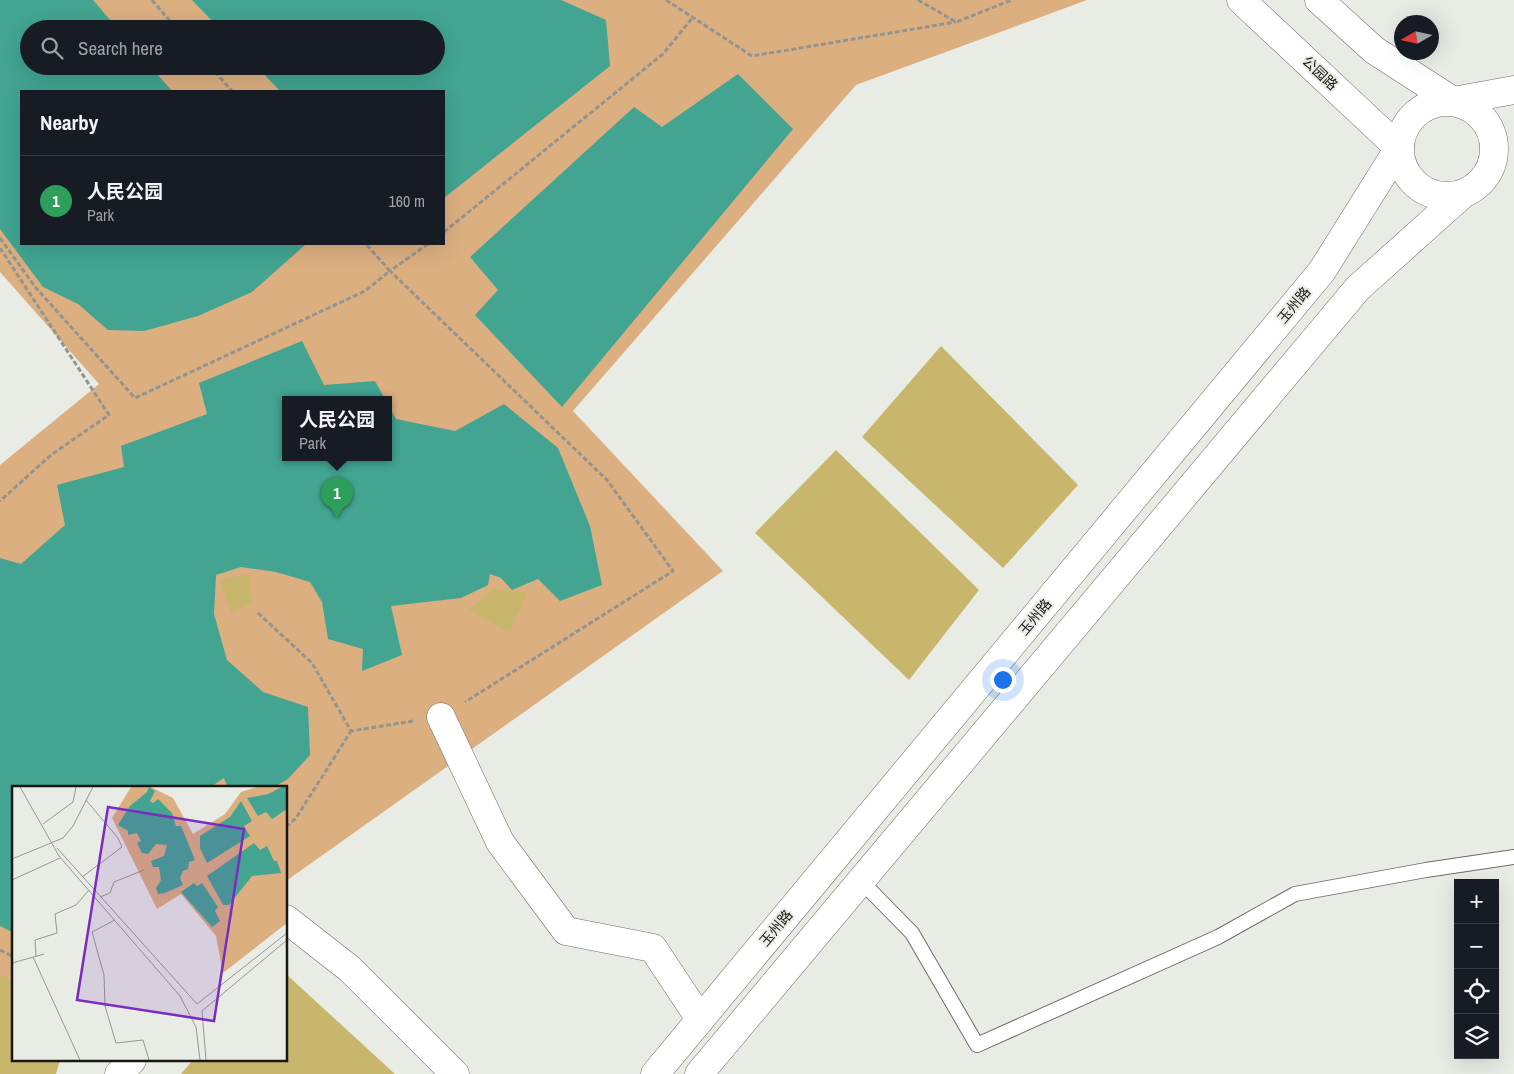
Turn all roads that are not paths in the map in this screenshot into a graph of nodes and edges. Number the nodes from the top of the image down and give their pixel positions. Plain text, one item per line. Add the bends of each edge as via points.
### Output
1 (1241, 0) edge
2 (1319, 0) edge
3 (1514, 90) edge
4 (1453, 101) junction
5 (1399, 148) junction
6 (1514, 166) edge
7 (1463, 194) junction
8 (441, 717) road end
9 (1514, 857) edge
10 (861, 881) junction
11 (288, 921) edge
12 (700, 1019) junction
13 (130, 1062) edge
14 (120, 1074) edge
15 (455, 1074) edge
16 (655, 1074) edge
17 (699, 1074) edge

1 - 5 main road, 公园路
2 - 4 main road via 1374,50
3 - 4 main road
4 - 5 main road via 1438,101 1423,107 1410,118 1402,132
4 - 7 main road via 1470,107 1483,117 1491,131 1494,146 1493,161 1486,175
5 - 7 main road via 1405,171 1419,188 1433,194
5 - 12 main road, 玉州路 via 1322,271
6 - 7 main road
7 - 10 main road via 1358,288
8 - 12 main road via 500,842 566,931 653,948
9 - 10 lane via 1295,894 1218,936 977,1045 912,933
10 - 17 main road
11 - 15 main road via 350,969
12 - 16 main road, 玉州路
13 - 14 main road

